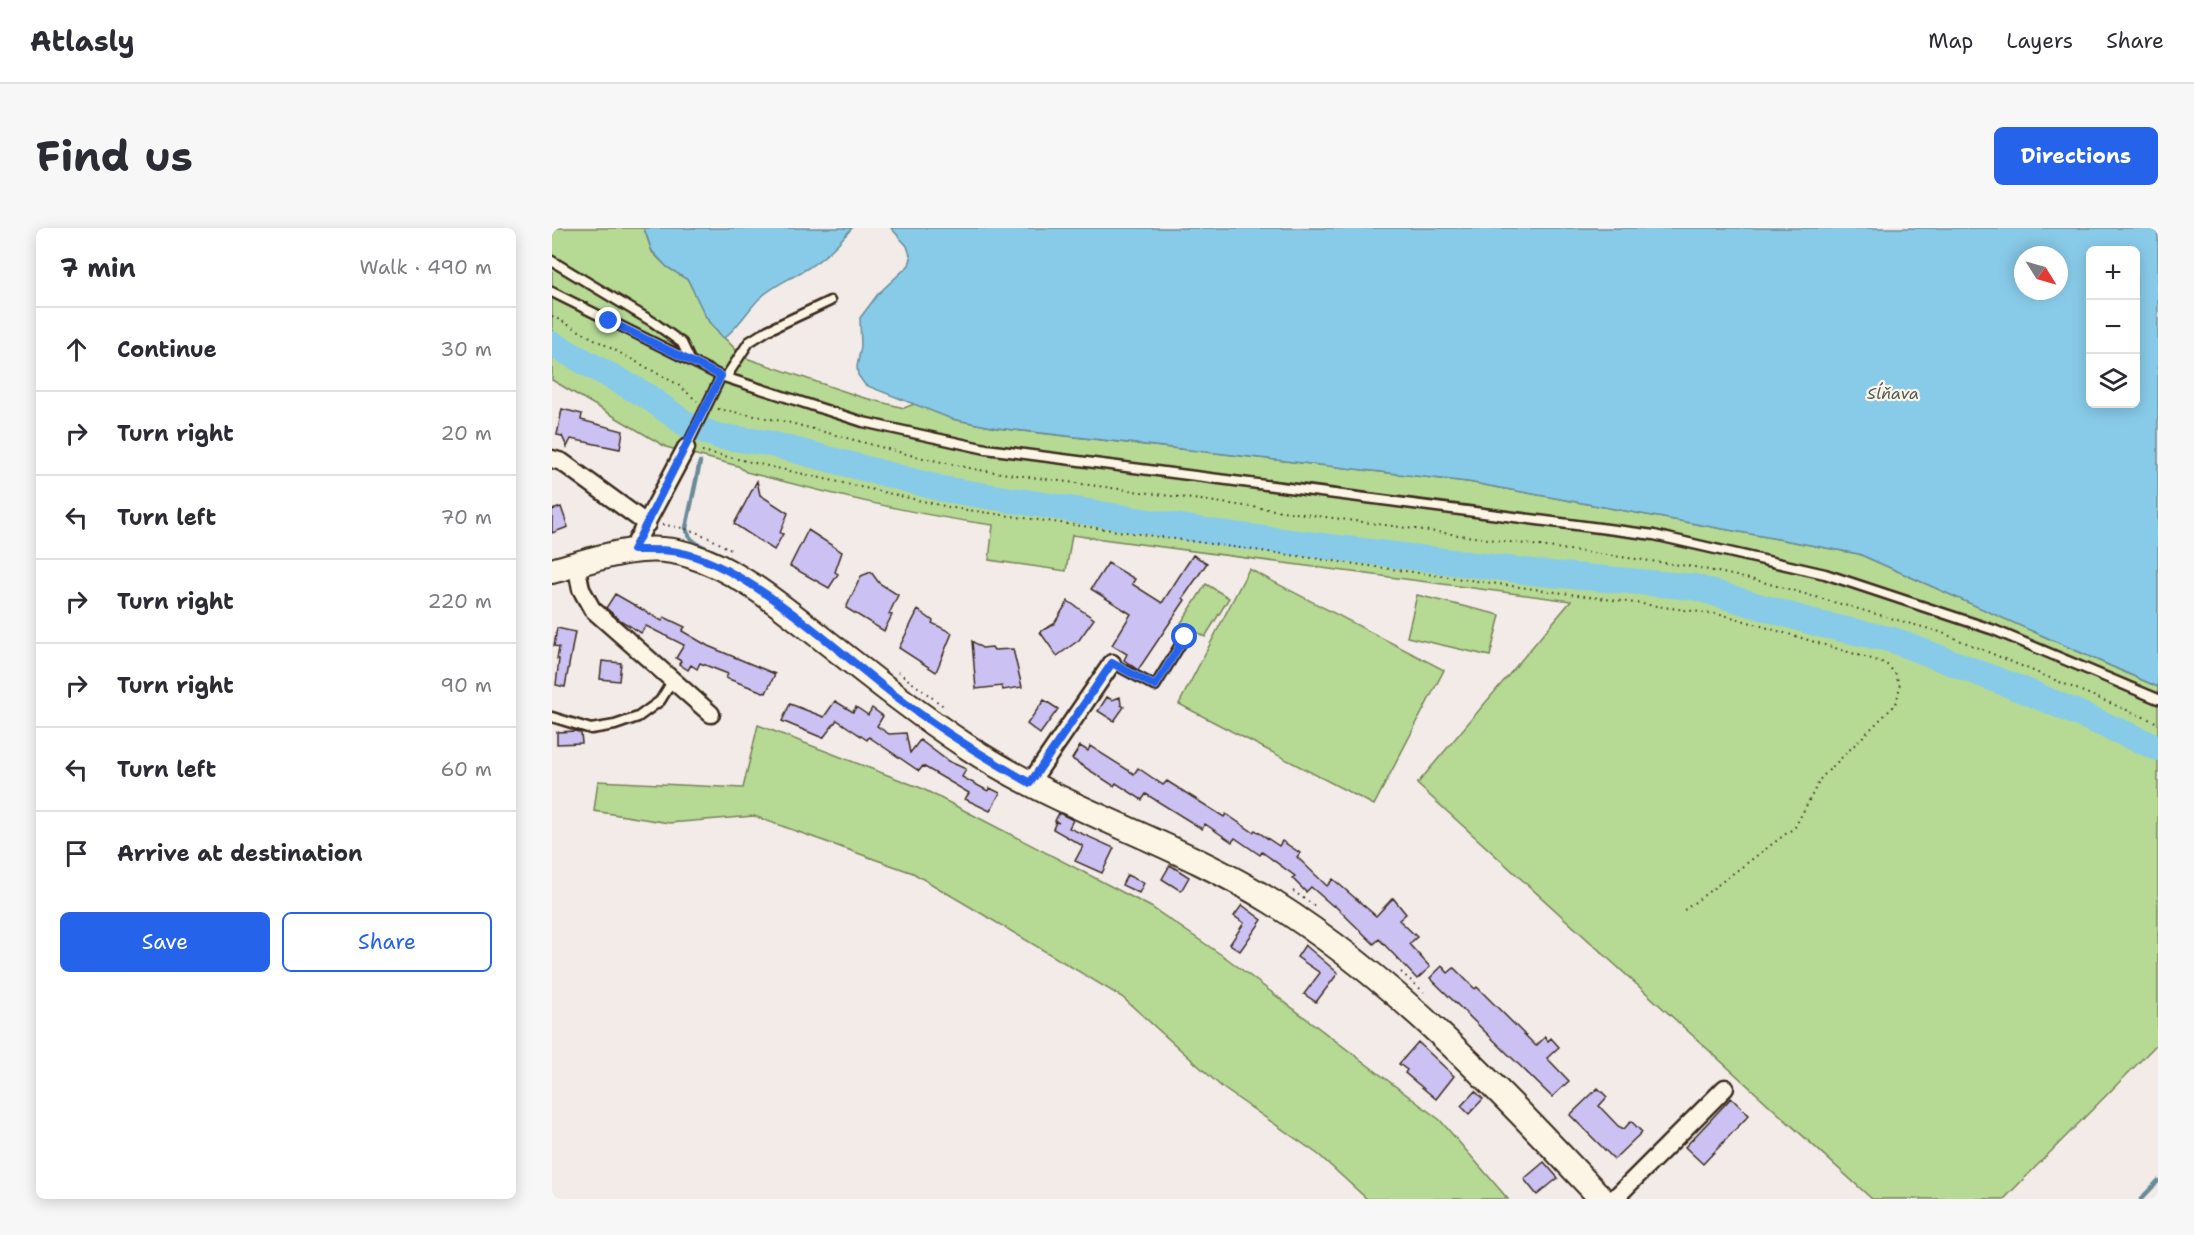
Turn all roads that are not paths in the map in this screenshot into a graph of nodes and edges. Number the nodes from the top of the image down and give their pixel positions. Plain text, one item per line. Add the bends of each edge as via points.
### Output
1 (552, 261) edge
2 (552, 292) edge
3 (830, 301) dead end
4 (690, 360) junction
5 (724, 376) junction
6 (688, 442) joint
7 (555, 458) edge
8 (647, 524) junction
9 (633, 550) junction
10 (576, 564) junction
11 (552, 571) edge
12 (1185, 637) dead end
13 (1112, 663) joint
14 (672, 680) junction
15 (2158, 699) edge
16 (711, 714) dead end
17 (552, 717) edge
18 (1030, 783) junction
19 (1725, 1088) dead end
20 (1602, 1199) edge
21 (1614, 1199) edge

1 - 4 lane via 653,322 682,343
2 - 4 lane
3 - 5 lane via 749,342
4 - 5 lane
5 - 6 lane
5 - 15 lane via 863,422 986,449 1654,536 1825,574 1994,630
6 - 8 street
7 - 8 street
8 - 9 street
9 - 10 main road
9 - 18 main road via 686,553 732,574 949,735
10 - 11 main road
10 - 14 street via 581,589 592,609
12 - 13 lane via 1155,686
13 - 18 street
14 - 16 street
14 - 17 lane via 660,701 638,717 615,725 591,729
18 - 20 main road via 1215,870 1321,934 1419,1014 1477,1068
19 - 21 street

